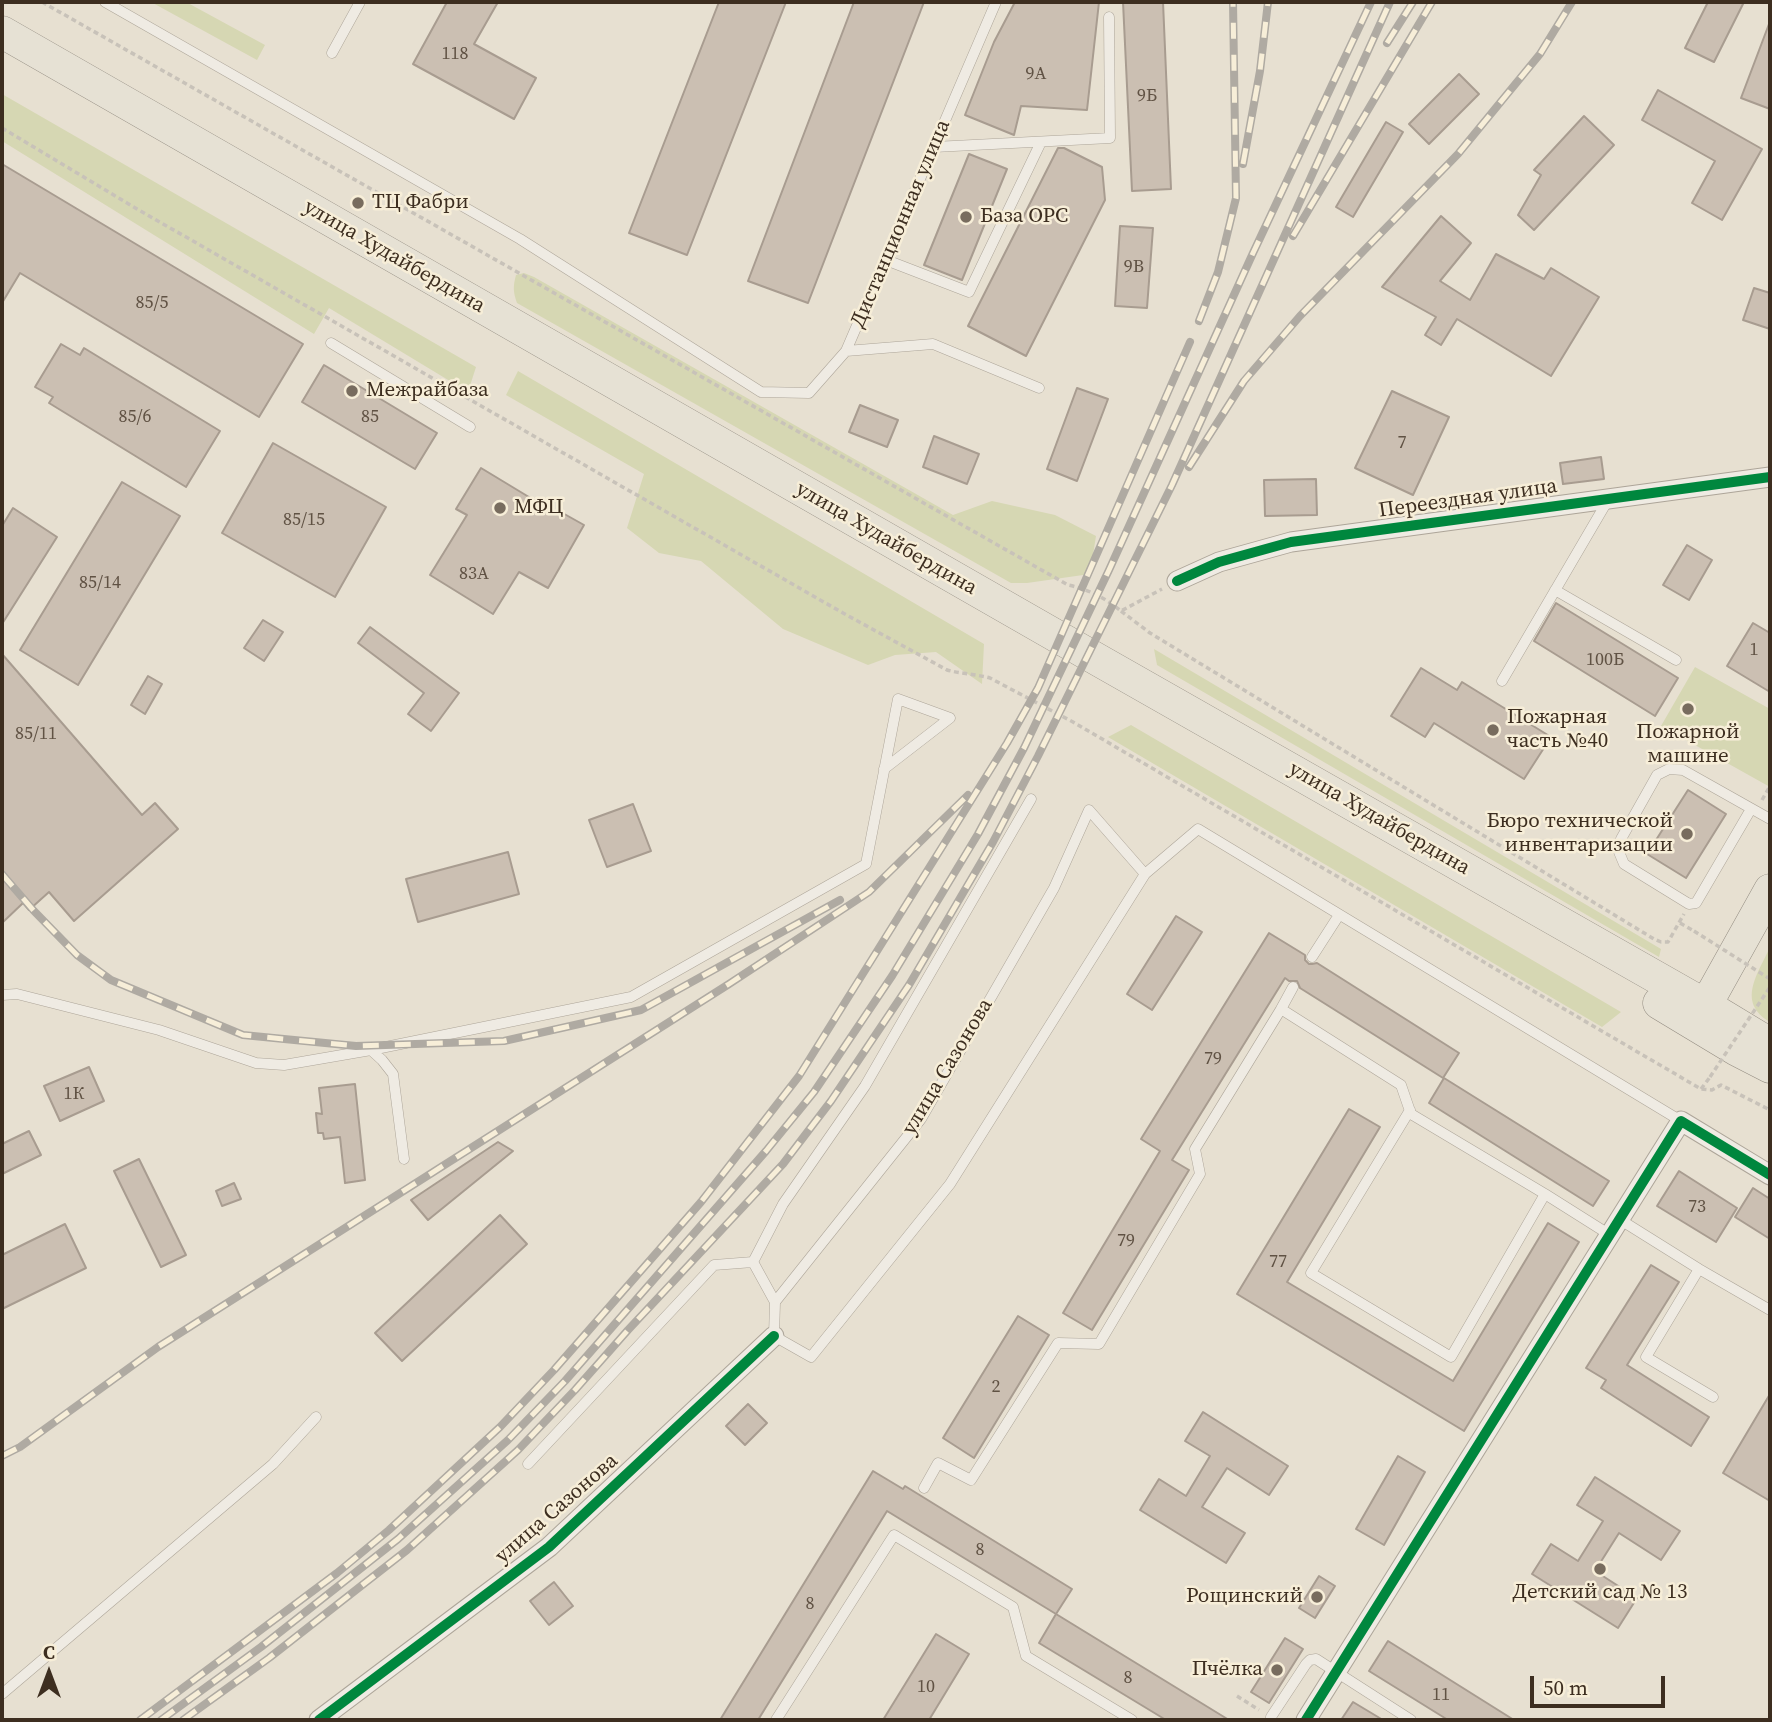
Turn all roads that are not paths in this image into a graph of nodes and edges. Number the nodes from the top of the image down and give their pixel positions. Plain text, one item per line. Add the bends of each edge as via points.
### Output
1 (105, 2) edge
2 (360, 2) edge
3 (996, 2) edge
4 (1109, 17) dead end
5 (2, 32) edge
6 (332, 53) dead end
7 (2, 56) edge
8 (1041, 142) junction
9 (934, 147) junction
10 (886, 260) junction
11 (331, 343) dead end
12 (846, 351) junction
13 (1039, 388) dead end
14 (470, 427) dead end
15 (1770, 477) edge
16 (1609, 499) junction
17 (1177, 581) road end
18 (1555, 590) junction
19 (1676, 660) dead end
20 (1502, 681) dead end
21 (884, 769) junction
22 (1031, 799) dead end
23 (1751, 809) junction
24 (1770, 819) edge
25 (1144, 874) junction
26 (1770, 890) edge
27 (1339, 915) junction
28 (1567, 946) junction
29 (1312, 957) dead end
30 (1293, 987) dead end
31 (2, 995) edge
32 (1281, 1009) junction
33 (1702, 1012) junction
34 (370, 1050) junction
35 (1767, 1057) edge
36 (1410, 1110) junction
37 (1681, 1121) junction
38 (404, 1159) dead end
39 (1770, 1175) edge
40 (1545, 1194) junction
41 (1615, 1227) junction
42 (753, 1262) junction
43 (1699, 1269) junction
44 (775, 1302) junction
45 (1770, 1310) edge
46 (774, 1336) junction
47 (1713, 1397) dead end
48 (316, 1417) dead end
49 (528, 1464) dead end
50 (924, 1488) dead end
51 (1337, 1672) junction
52 (2, 1694) edge
53 (1266, 1714) road end
54 (1407, 1719) edge
55 (319, 1720) edge
56 (776, 1720) edge
57 (1132, 1720) edge
58 (1306, 1720) edge

1 - 12 lane, Дистанционная улица via 520,239 761,392 809,393
2 - 6 lane
3 - 9 lane, Дистанционная улица
4 - 8 lane via 1110,138
5 - 33 main road, улица Худайбердина
7 - 28 main road, улица Худайбердина via 1091,680
8 - 9 lane
8 - 10 lane via 969,292
9 - 10 lane, Дистанционная улица
10 - 12 lane, Дистанционная улица
11 - 14 lane
12 - 13 lane via 933,344
15 - 16 street, Переездная улица
16 - 17 street, Переездная улица via 1291,542 1219,562
16 - 18 lane
18 - 19 lane
18 - 20 lane
21 - 21 lane via 898,699 950,718 928,735
21 - 34 lane via 866,864 631,997
22 - 42 lane via 865,1086 783,1204
23 - 23 lane via 1683,770 1669,769 1657,775 1621,839 1619,852 1624,864 1689,904 1696,903
23 - 24 lane
25 - 27 lane via 1198,829
25 - 44 lane, улица Сазонова via 1089,810 1054,888 921,1119
25 - 46 lane via 950,1184 811,1357
26 - 33 main road
27 - 29 lane
27 - 37 lane
28 - 33 main road
28 - 35 main road, улица Худайбердина via 1737,1050
30 - 32 lane
31 - 34 lane via 17,994 159,1030 256,1063 284,1065
32 - 36 lane via 1401,1085
32 - 50 lane via 1195,1149 1200,1174 1099,1344 1058,1343 971,1480 938,1463
33 - 35 main road, улица Худайбердина
34 - 38 lane via 393,1074
36 - 40 lane
36 - 40 lane via 1311,1273 1451,1357
37 - 39 street
37 - 41 street
40 - 41 lane
41 - 43 lane
41 - 51 street
42 - 44 lane
42 - 49 lane via 714,1265
43 - 45 lane
43 - 47 lane via 1646,1357
44 - 46 lane
46 - 55 street, улица Сазонова via 549,1547
48 - 52 lane via 273,1464
51 - 53 lane via 1310,1660
51 - 54 lane
51 - 58 street
56 - 57 lane via 894,1535 1013,1607 1026,1656

